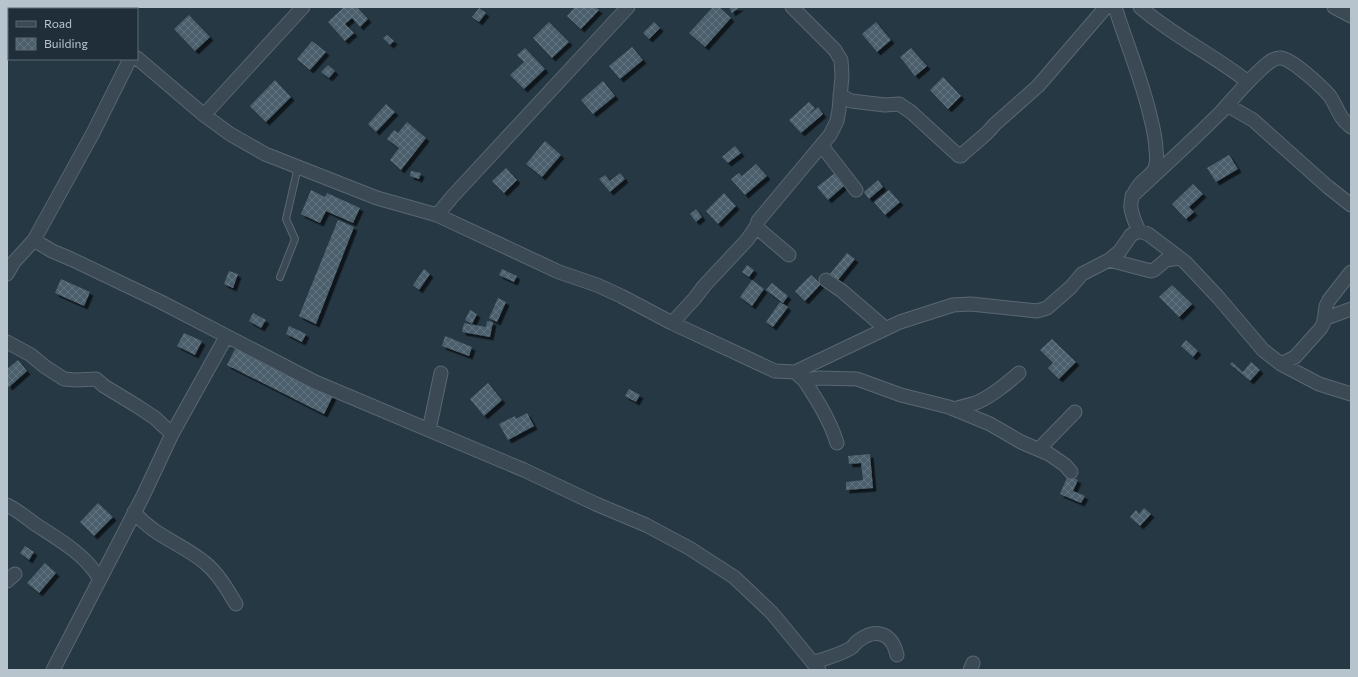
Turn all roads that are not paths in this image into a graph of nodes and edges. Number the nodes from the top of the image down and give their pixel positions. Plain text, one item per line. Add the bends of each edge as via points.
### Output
1 (303, 7) edge
2 (628, 7) edge
3 (792, 7) edge
4 (1106, 7) edge
5 (1115, 7) edge
6 (1140, 7) edge
7 (1334, 7) edge
8 (1351, 16) edge
9 (138, 59) edge
10 (130, 60) edge
11 (1248, 82) junction
12 (840, 95) junction
13 (1227, 105) junction
14 (204, 115) junction
15 (1351, 127) edge
16 (822, 146) junction
17 (298, 167) junction
18 (856, 190) dead end
19 (1132, 196) junction
20 (1351, 205) edge
21 (437, 215) junction
22 (756, 227) junction
23 (1139, 231) junction
24 (34, 240) junction
25 (789, 255) dead end
26 (1179, 258) junction
27 (10, 259) edge
28 (1109, 260) junction
29 (1351, 272) edge
30 (7, 274) edge
31 (280, 277) dead end
32 (826, 280) dead end
33 (1351, 309) edge
34 (1324, 319) junction
35 (672, 323) junction
36 (885, 328) junction
37 (226, 337) junction
38 (7, 342) edge
39 (1281, 364) junction
40 (441, 373) dead end
41 (1018, 373) dead end
42 (799, 376) junction
43 (1351, 394) edge
44 (953, 409) junction
45 (1075, 412) dead end
46 (429, 430) junction
47 (172, 434) junction
48 (837, 443) dead end
49 (1039, 450) junction
50 (1071, 472) dead end
51 (7, 505) edge
52 (134, 512) junction
53 (100, 578) junction
54 (236, 604) dead end
55 (897, 655) dead end
56 (816, 666) edge
57 (53, 670) edge

1 - 14 street
2 - 21 street
3 - 12 street via 835,50 841,60
4 - 12 street via 1038,86 961,156 903,106 852,101
5 - 19 street via 1145,94 1156,148 1155,168
6 - 11 street
7 - 8 street
9 - 14 street
10 - 24 street
11 - 13 street
11 - 15 street via 1276,59 1288,60 1329,95 1343,120
12 - 16 street via 837,121
13 - 19 street
13 - 20 street via 1253,120
14 - 17 street via 230,134 265,154
16 - 18 street
16 - 22 street via 758,221
17 - 21 street via 377,198
17 - 31 lane via 286,220 295,239
19 - 23 street via 1130,208
21 - 35 street via 558,272 621,296
22 - 25 street
22 - 35 street
23 - 26 street via 1148,234
23 - 28 street via 1131,235 1120,251
24 - 27 street
24 - 37 street
26 - 28 street via 1166,260 1150,271
26 - 39 street via 1218,297 1263,350
27 - 30 street
28 - 36 street via 1082,274 1047,308 1038,311 971,304 953,305
29 - 34 street via 1329,300
32 - 36 street
33 - 34 street
34 - 39 street via 1321,328 1295,357
35 - 42 street via 775,371
36 - 42 street
37 - 46 street via 316,382
37 - 47 street
38 - 47 street via 64,379 96,379 155,418
39 - 43 street via 1319,384
40 - 46 street
41 - 44 street via 990,396
42 - 44 street via 857,379 900,395
42 - 48 street via 826,415
44 - 49 street via 990,424
45 - 49 street
46 - 56 street via 646,525 689,548 734,577 772,614
47 - 52 street
49 - 50 street via 1065,465
51 - 53 street via 61,541 91,566
52 - 53 street
52 - 54 street via 150,528 212,569
53 - 57 street
55 - 56 street via 890,640 878,633 866,636 851,648

